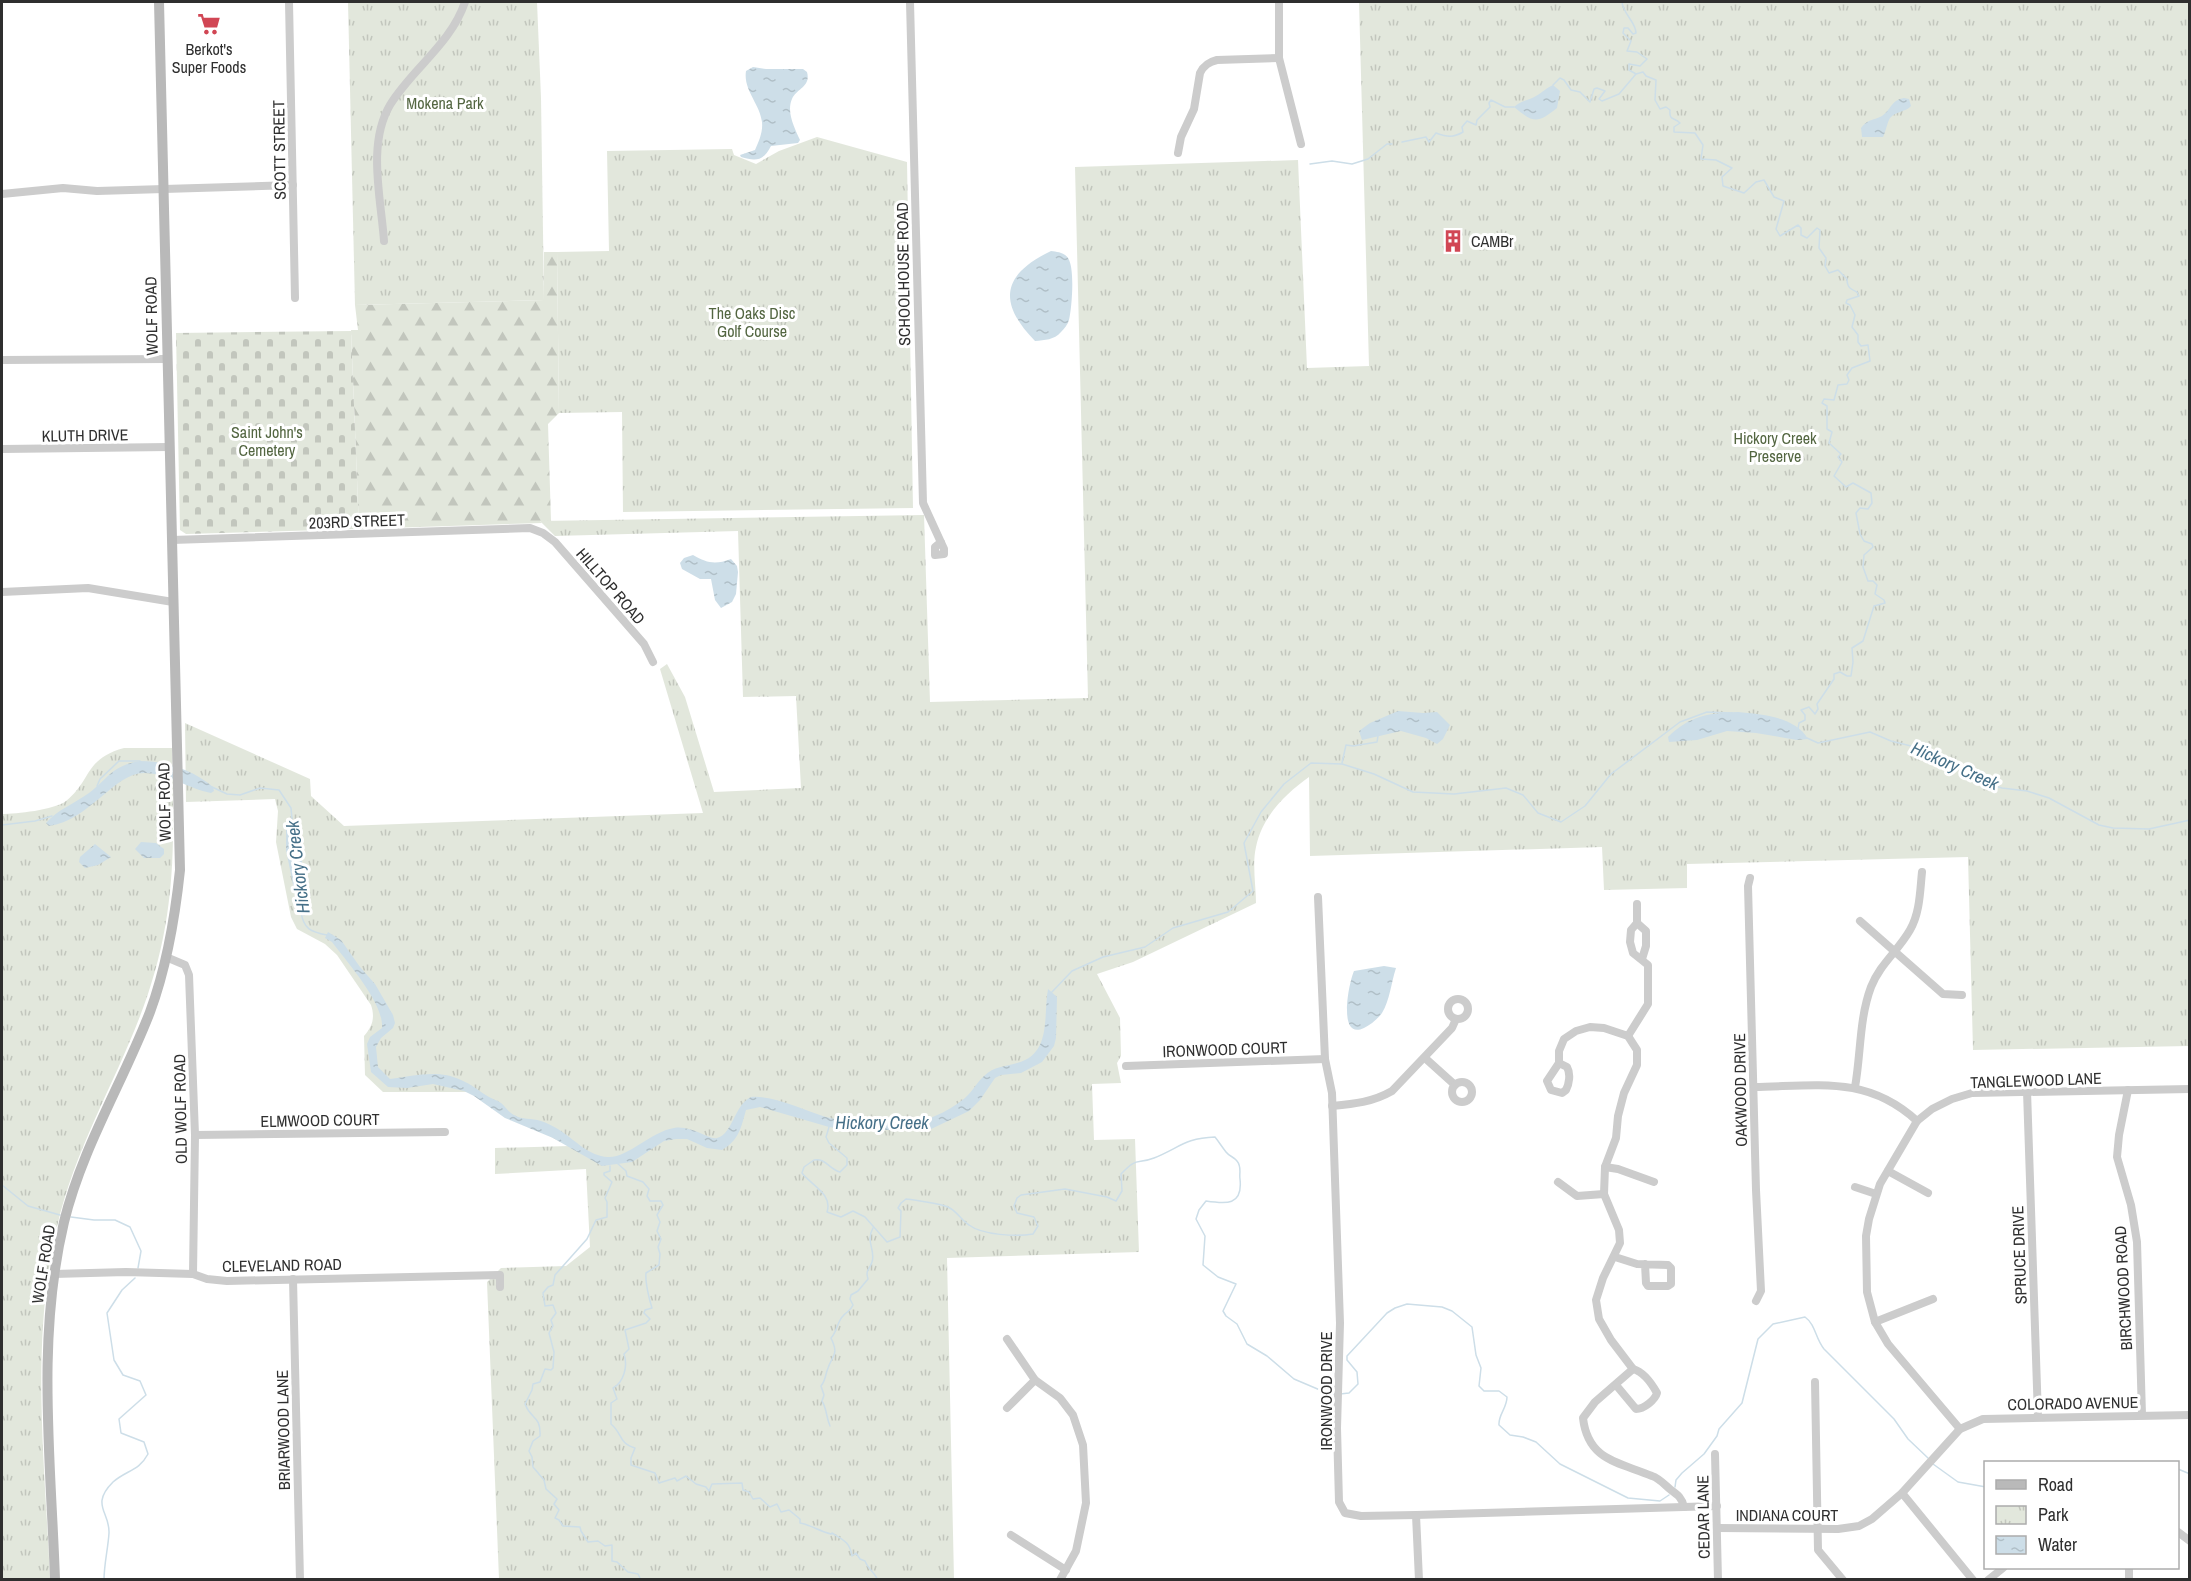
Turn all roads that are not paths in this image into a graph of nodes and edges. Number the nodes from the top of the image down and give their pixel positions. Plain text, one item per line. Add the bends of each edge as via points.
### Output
1 (159, 2) edge
2 (289, 2) edge
3 (465, 2) edge
4 (910, 2) edge
5 (1279, 2) edge
6 (1279, 58) junction
7 (1301, 144) dead end
8 (1178, 153) dead end
9 (293, 185) junction
10 (163, 188) junction
11 (2, 194) edge
12 (384, 241) dead end
13 (295, 298) dead end
14 (167, 359) junction
15 (2, 360) edge
16 (170, 447) junction
17 (2, 449) edge
18 (543, 533) joint
19 (172, 540) junction
20 (941, 542) dead end
21 (2, 592) edge
22 (173, 602) junction
23 (653, 662) dead end
24 (1922, 872) dead end
25 (1750, 878) dead end
26 (1318, 897) dead end
27 (1637, 904) dead end
28 (1860, 921) dead end
29 (1637, 923) junction
30 (1893, 950) junction
31 (166, 957) junction
32 (1642, 959) junction
33 (1962, 995) dead end
34 (1456, 1019) dead end
35 (1628, 1036) junction
36 (1425, 1058) junction
37 (1325, 1059) junction
38 (1559, 1063) dead end
39 (1126, 1066) dead end
40 (1455, 1085) dead end
41 (1754, 1087) junction
42 (1855, 1087) junction
43 (2190, 1089) edge
44 (2128, 1090) junction
45 (2027, 1091) junction
46 (1332, 1106) junction
47 (1917, 1121) junction
48 (445, 1132) dead end
49 (195, 1135) junction
50 (1605, 1167) junction
51 (1888, 1171) junction
52 (1558, 1182) dead end
53 (1654, 1182) dead end
54 (1856, 1187) dead end
55 (1928, 1193) dead end
56 (1604, 1194) junction
57 (1876, 1194) junction
58 (1615, 1257) junction
59 (1645, 1264) dead end
60 (54, 1274) junction
61 (193, 1274) junction
62 (293, 1279) junction
63 (500, 1287) dead end
64 (1933, 1299) dead end
65 (1756, 1302) dead end
66 (1875, 1322) junction
67 (1007, 1339) dead end
68 (1633, 1369) junction
69 (1035, 1380) junction
70 (1815, 1382) dead end
71 (1616, 1385) junction
72 (1007, 1408) dead end
73 (2190, 1415) edge
74 (2142, 1416) junction
75 (2038, 1417) junction
76 (1960, 1429) junction
77 (1715, 1454) dead end
78 (1902, 1493) junction
79 (1717, 1506) junction
80 (1684, 1507) junction
81 (1416, 1515) junction
82 (1718, 1528) junction
83 (1817, 1529) junction
84 (1011, 1536) dead end
85 (2002, 1569) edge
86 (1066, 1570) junction
87 (55, 1580) edge
88 (300, 1580) edge
89 (1060, 1580) edge
90 (1419, 1580) edge
91 (1718, 1580) edge
92 (1843, 1580) edge
93 (1973, 1580) edge
94 (1988, 1580) edge

1 - 10 main road, WOLF ROAD
2 - 9 street, SCOTT STREET
3 - 12 street via 432,57 387,111 377,156
4 - 20 street, SCHOOLHOUSE ROAD via 923,503
5 - 6 street
6 - 7 street
6 - 8 street via 1217,60 1206,64 1200,73 1197,99
9 - 10 street
9 - 13 street, SCOTT STREET
10 - 11 street via 63,188
10 - 14 main road, WOLF ROAD
14 - 15 street
14 - 16 main road, WOLF ROAD
16 - 17 street, KLUTH DRIVE
16 - 19 main road, WOLF ROAD
18 - 19 street, 203RD STREET via 530,528
18 - 23 street, HILLTOP ROAD via 644,644
19 - 22 main road, WOLF ROAD
21 - 22 street via 88,588
22 - 31 main road, WOLF ROAD via 180,870
24 - 30 street via 1919,906 1911,930
25 - 41 street, OAKWOOD DRIVE
26 - 37 street, IRONWOOD DRIVE
27 - 29 street
28 - 30 street
29 - 32 street via 1646,931
29 - 32 street via 1631,930 1630,942 1633,953
30 - 33 street via 1943,994
30 - 42 street via 1876,975 1863,1015
31 - 49 street, OLD WOLF ROAD via 185,965 189,975
31 - 60 main road, WOLF ROAD via 150,1011 94,1137 68,1209
32 - 35 street via 1648,965 1648,1004
34 - 36 street
35 - 38 street via 1604,1028 1576,1031 1564,1039
35 - 50 street via 1638,1050 1637,1065 1624,1093 1616,1138
36 - 40 street
36 - 46 street via 1381,1097
37 - 39 street, IRONWOOD COURT
37 - 46 street, IRONWOOD DRIVE
41 - 42 street
41 - 65 street, OAKWOOD DRIVE via 1761,1291
42 - 47 street via 1887,1098
43 - 44 street, TANGLEWOOD LANE
44 - 45 street, TANGLEWOOD LANE
44 - 74 street, BIRCHWOOD ROAD via 2118,1157 2137,1242
45 - 47 street, TANGLEWOOD LANE via 1972,1093 1932,1109
45 - 75 street, SPRUCE DRIVE
46 - 81 street, IRONWOOD DRIVE via 1340,1323 1340,1502 1345,1513 1361,1516
47 - 51 street, TANGLEWOOD LANE
48 - 49 street, ELMWOOD COURT
49 - 61 street, OLD WOLF ROAD
50 - 53 street
50 - 56 street
51 - 55 street
51 - 57 street, TANGLEWOOD LANE
52 - 56 street via 1577,1197
54 - 57 street
56 - 58 street via 1619,1230
57 - 66 street, TANGLEWOOD LANE via 1866,1244 1867,1292
58 - 59 street
58 - 68 street via 1596,1300 1599,1319
60 - 61 street, CLEVELAND ROAD
60 - 87 main road, WOLF ROAD via 47,1349
61 - 62 street, CLEVELAND ROAD via 227,1281
62 - 63 street, CLEVELAND ROAD via 500,1275
62 - 88 street, BRIARWOOD LANE
64 - 66 street
66 - 76 street, TANGLEWOOD LANE via 1888,1344
67 - 69 street
68 - 71 street
68 - 71 street via 1652,1384 1657,1392 1655,1397 1636,1409
69 - 72 street
69 - 86 street via 1060,1398 1073,1415 1083,1445 1086,1503 1076,1551
70 - 83 street
71 - 80 street via 1583,1418 1585,1435 1614,1463 1661,1481 1682,1499
73 - 74 street, COLORADO AVENUE
74 - 75 street, COLORADO AVENUE
75 - 76 street, COLORADO AVENUE via 1983,1419
76 - 78 street, INDIANA COURT
77 - 79 street, CEDAR LANE
78 - 83 street, INDIANA COURT via 1859,1526
78 - 93 street
79 - 80 street, IRONWOOD DRIVE
79 - 82 street, CEDAR LANE
80 - 81 street, IRONWOOD DRIVE
81 - 90 street
82 - 83 street, INDIANA COURT
82 - 91 street, CEDAR LANE
83 - 92 street via 1818,1550
84 - 86 street
85 - 94 street
86 - 89 street

